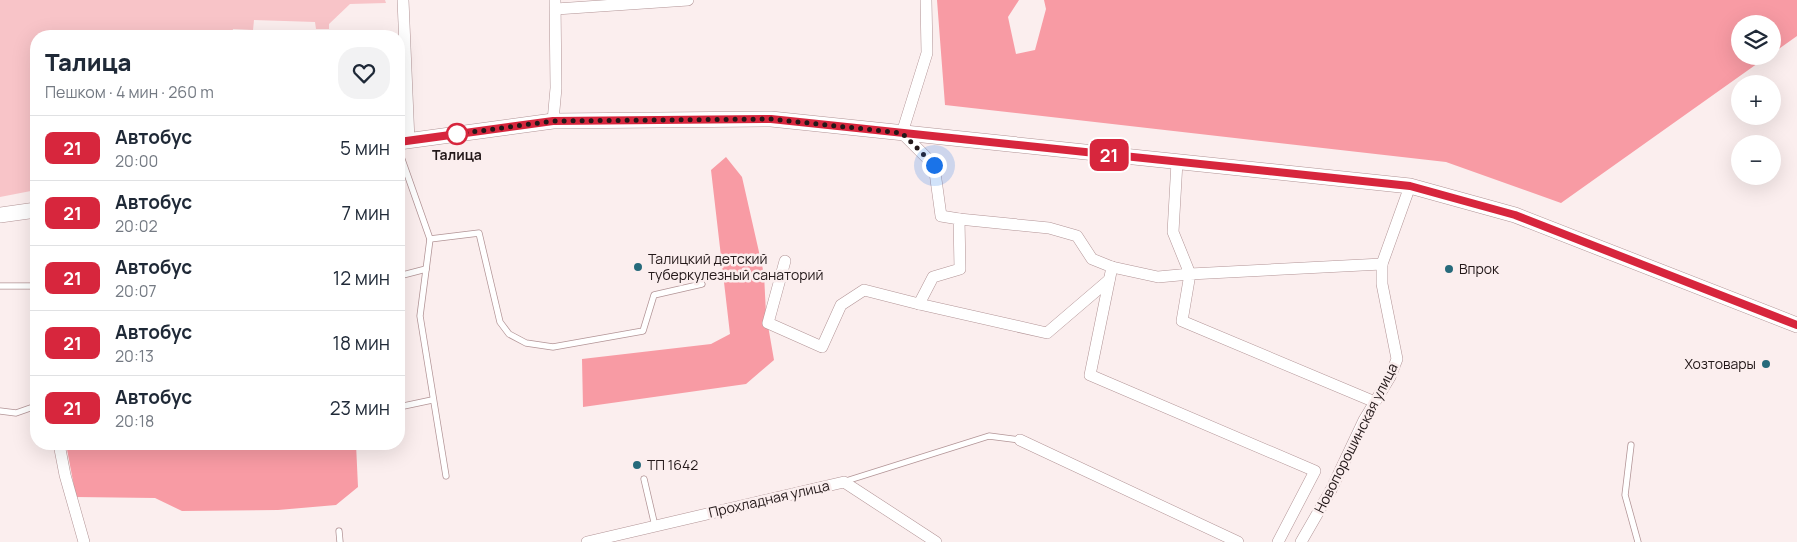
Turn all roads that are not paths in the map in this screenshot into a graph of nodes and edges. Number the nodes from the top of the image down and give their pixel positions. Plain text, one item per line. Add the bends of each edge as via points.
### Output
1 (403, 0) edge
2 (688, 0) edge
3 (926, 0) edge
4 (555, 5) edge
5 (403, 30) edge
6 (553, 121) junction
7 (902, 133) junction
8 (405, 144) edge
9 (405, 154) edge
10 (1177, 162) junction
11 (1410, 186) junction
12 (30, 211) edge
13 (0, 215) edge
14 (959, 219) junction
15 (430, 239) junction
16 (785, 260) dead end
17 (1382, 264) junction
18 (1112, 267) junction
19 (426, 269) junction
20 (405, 274) edge
21 (1190, 274) junction
22 (1109, 280) junction
23 (702, 284) dead end
24 (0, 286) edge
25 (30, 286) edge
26 (919, 304) junction
27 (1797, 325) edge
28 (432, 400) junction
29 (1375, 402) junction
30 (405, 406) edge
31 (30, 408) edge
32 (0, 411) edge
33 (1020, 440) joint
34 (1631, 445) dead end
35 (60, 450) edge
36 (446, 476) dead end
37 (644, 479) dead end
38 (844, 482) junction
39 (655, 526) junction
40 (339, 531) dead end
41 (84, 542) edge
42 (340, 542) edge
43 (587, 542) edge
44 (936, 542) edge
45 (1238, 542) edge
46 (1278, 542) edge
47 (1301, 542) edge
48 (1638, 542) edge

1 - 5 street
2 - 4 street
3 - 7 street via 927,53
4 - 6 street
6 - 7 street via 771,119
6 - 8 street
7 - 10 street
7 - 14 street via 934,165 941,216
9 - 15 lane
10 - 11 street
10 - 21 street via 1173,232
11 - 17 street, Новопорошинская улица
11 - 27 street via 1515,215
12 - 13 street
14 - 18 street via 1049,228 1077,236 1092,260
14 - 26 street via 960,269 933,277
15 - 19 lane
15 - 23 lane via 479,233 500,322 509,334 526,343 552,347 643,331 654,295
16 - 26 street via 768,323 822,347 841,305 864,290
17 - 21 street
17 - 29 street, Новопорошинская улица via 1382,284 1397,359
18 - 21 street via 1158,277
18 - 22 street
19 - 20 lane
19 - 28 lane via 420,316
21 - 29 street via 1182,321
22 - 26 street via 1047,333
22 - 46 street via 1090,375 1315,471
24 - 25 lane
28 - 30 lane
28 - 36 lane
29 - 47 street, Новопорошинская улица
31 - 32 lane via 16,413
33 - 38 lane via 989,436
33 - 45 street
34 - 48 lane via 1625,495
35 - 41 street
37 - 39 lane
38 - 39 street, Прохладная улица
38 - 44 street, Прохладная улица
39 - 43 street, Прохладная улица
40 - 42 lane

